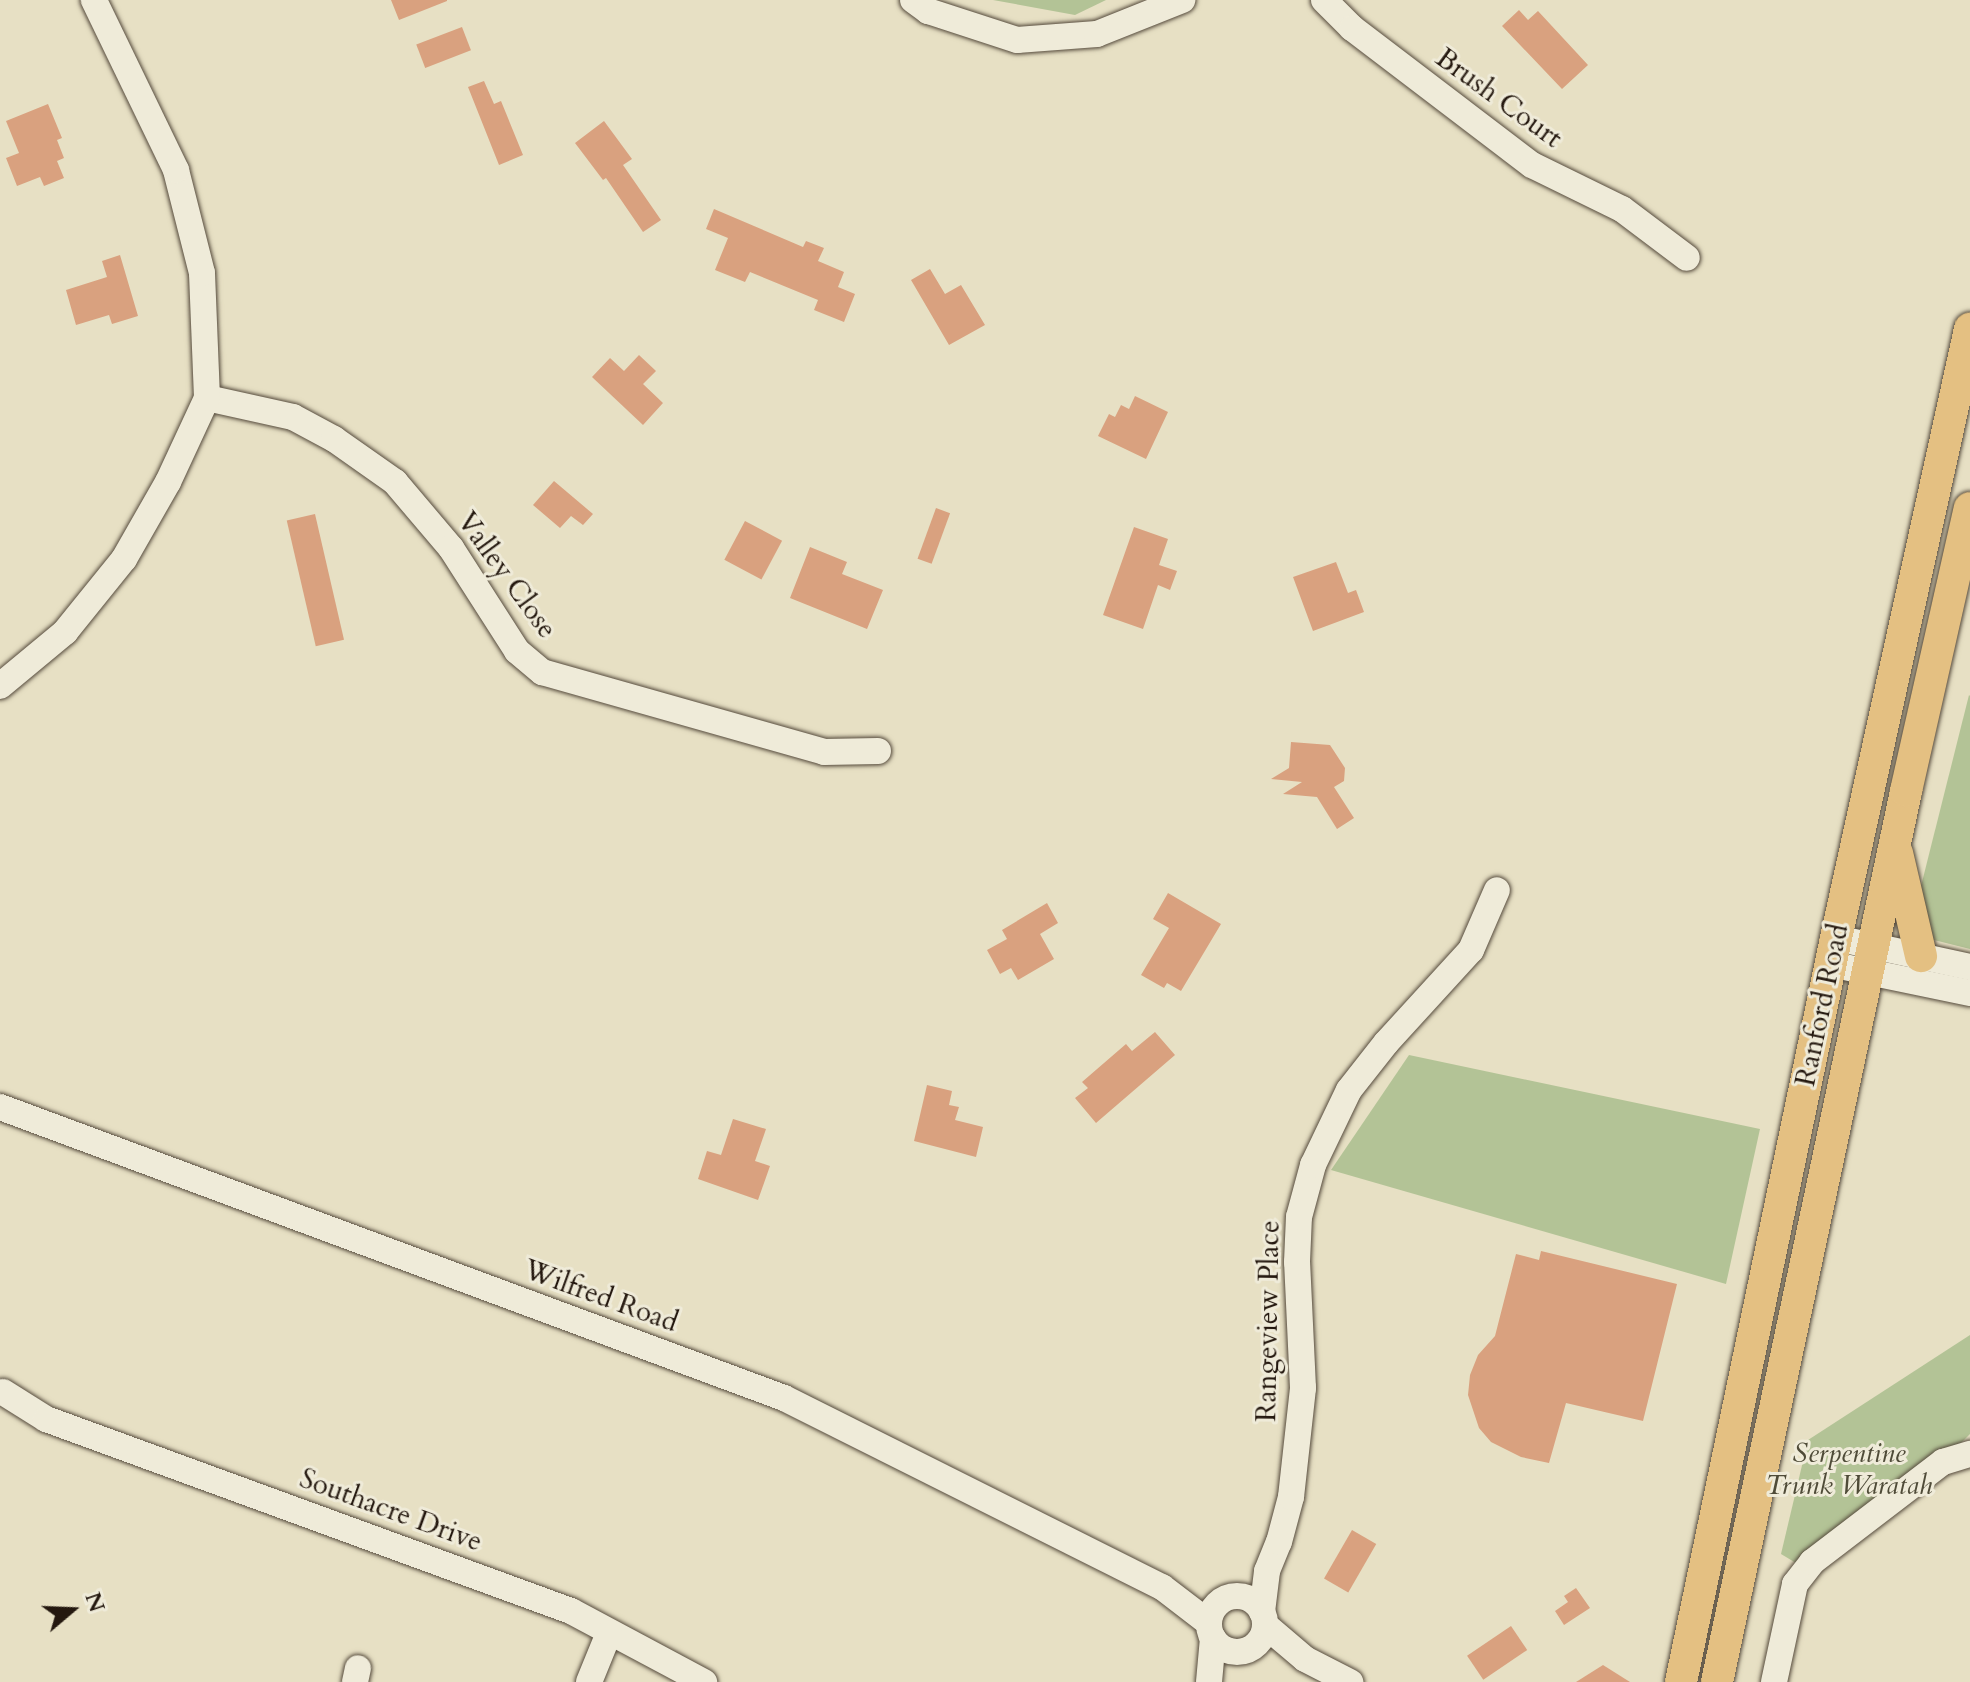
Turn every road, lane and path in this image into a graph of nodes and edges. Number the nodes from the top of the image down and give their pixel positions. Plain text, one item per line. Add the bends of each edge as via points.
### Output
1 (94, 0) edge
2 (913, 0) edge
3 (1182, 0) edge
4 (1324, 0) edge
5 (1687, 258) dead end
6 (1970, 329) edge
7 (207, 398) junction
8 (1970, 508) edge
9 (0, 686) edge
10 (878, 751) dead end
11 (1895, 842) junction
12 (1497, 890) dead end
13 (1833, 951) junction
14 (1921, 956) junction
15 (1870, 959) junction
16 (1970, 967) edge
17 (1970, 993) edge
18 (0, 1107) edge
19 (1, 1400) edge
20 (1970, 1454) edge
21 (1267, 1571) junction
22 (1162, 1587) junction
23 (1230, 1598) junction
24 (1211, 1630) junction
25 (609, 1633) junction
26 (1255, 1634) junction
27 (589, 1682) edge
28 (704, 1682) edge
29 (1210, 1682) edge
30 (1350, 1682) edge
31 (1681, 1682) edge
32 (1717, 1682) edge
33 (1774, 1682) edge

1 - 7 street via 176,170 202,273
2 - 3 street via 928,11 1017,40 1097,34
4 - 5 street, Brush Court via 1352,28 1532,165 1622,209
6 - 13 main road, Ranford Road
7 - 9 street via 124,559 65,632
7 - 10 street, Valley Close via 293,417 395,482 451,548 517,651 542,672 824,752
8 - 11 main road, Ranford Road
11 - 14 main road
11 - 15 main road, Ranford Road
12 - 21 street, Rangeview Place via 1471,950 1349,1090 1313,1165 1299,1217 1303,1388 1291,1497
13 - 15 street
13 - 31 main road, Ranford Road
14 - 15 street
14 - 16 street
15 - 17 street
15 - 32 main road, Ranford Road
18 - 22 street, Wilfred Road via 784,1398
19 - 25 street, Southacre Drive via 536,1597
20 - 33 street via 1943,1462 1812,1562 1795,1584
21 - 23 street
21 - 26 street, Rangeview Place
22 - 23 street, Wilfred Road
22 - 24 street, Wilfred Road
23 - 24 street via 1211,1613
23 - 26 street, Wilfred Road via 1251,1600
24 - 26 street, Wilfred Road via 1225,1649
24 - 29 street
25 - 27 street
25 - 28 street, Southacre Drive
26 - 29 street
26 - 30 street, Wilfred Road

